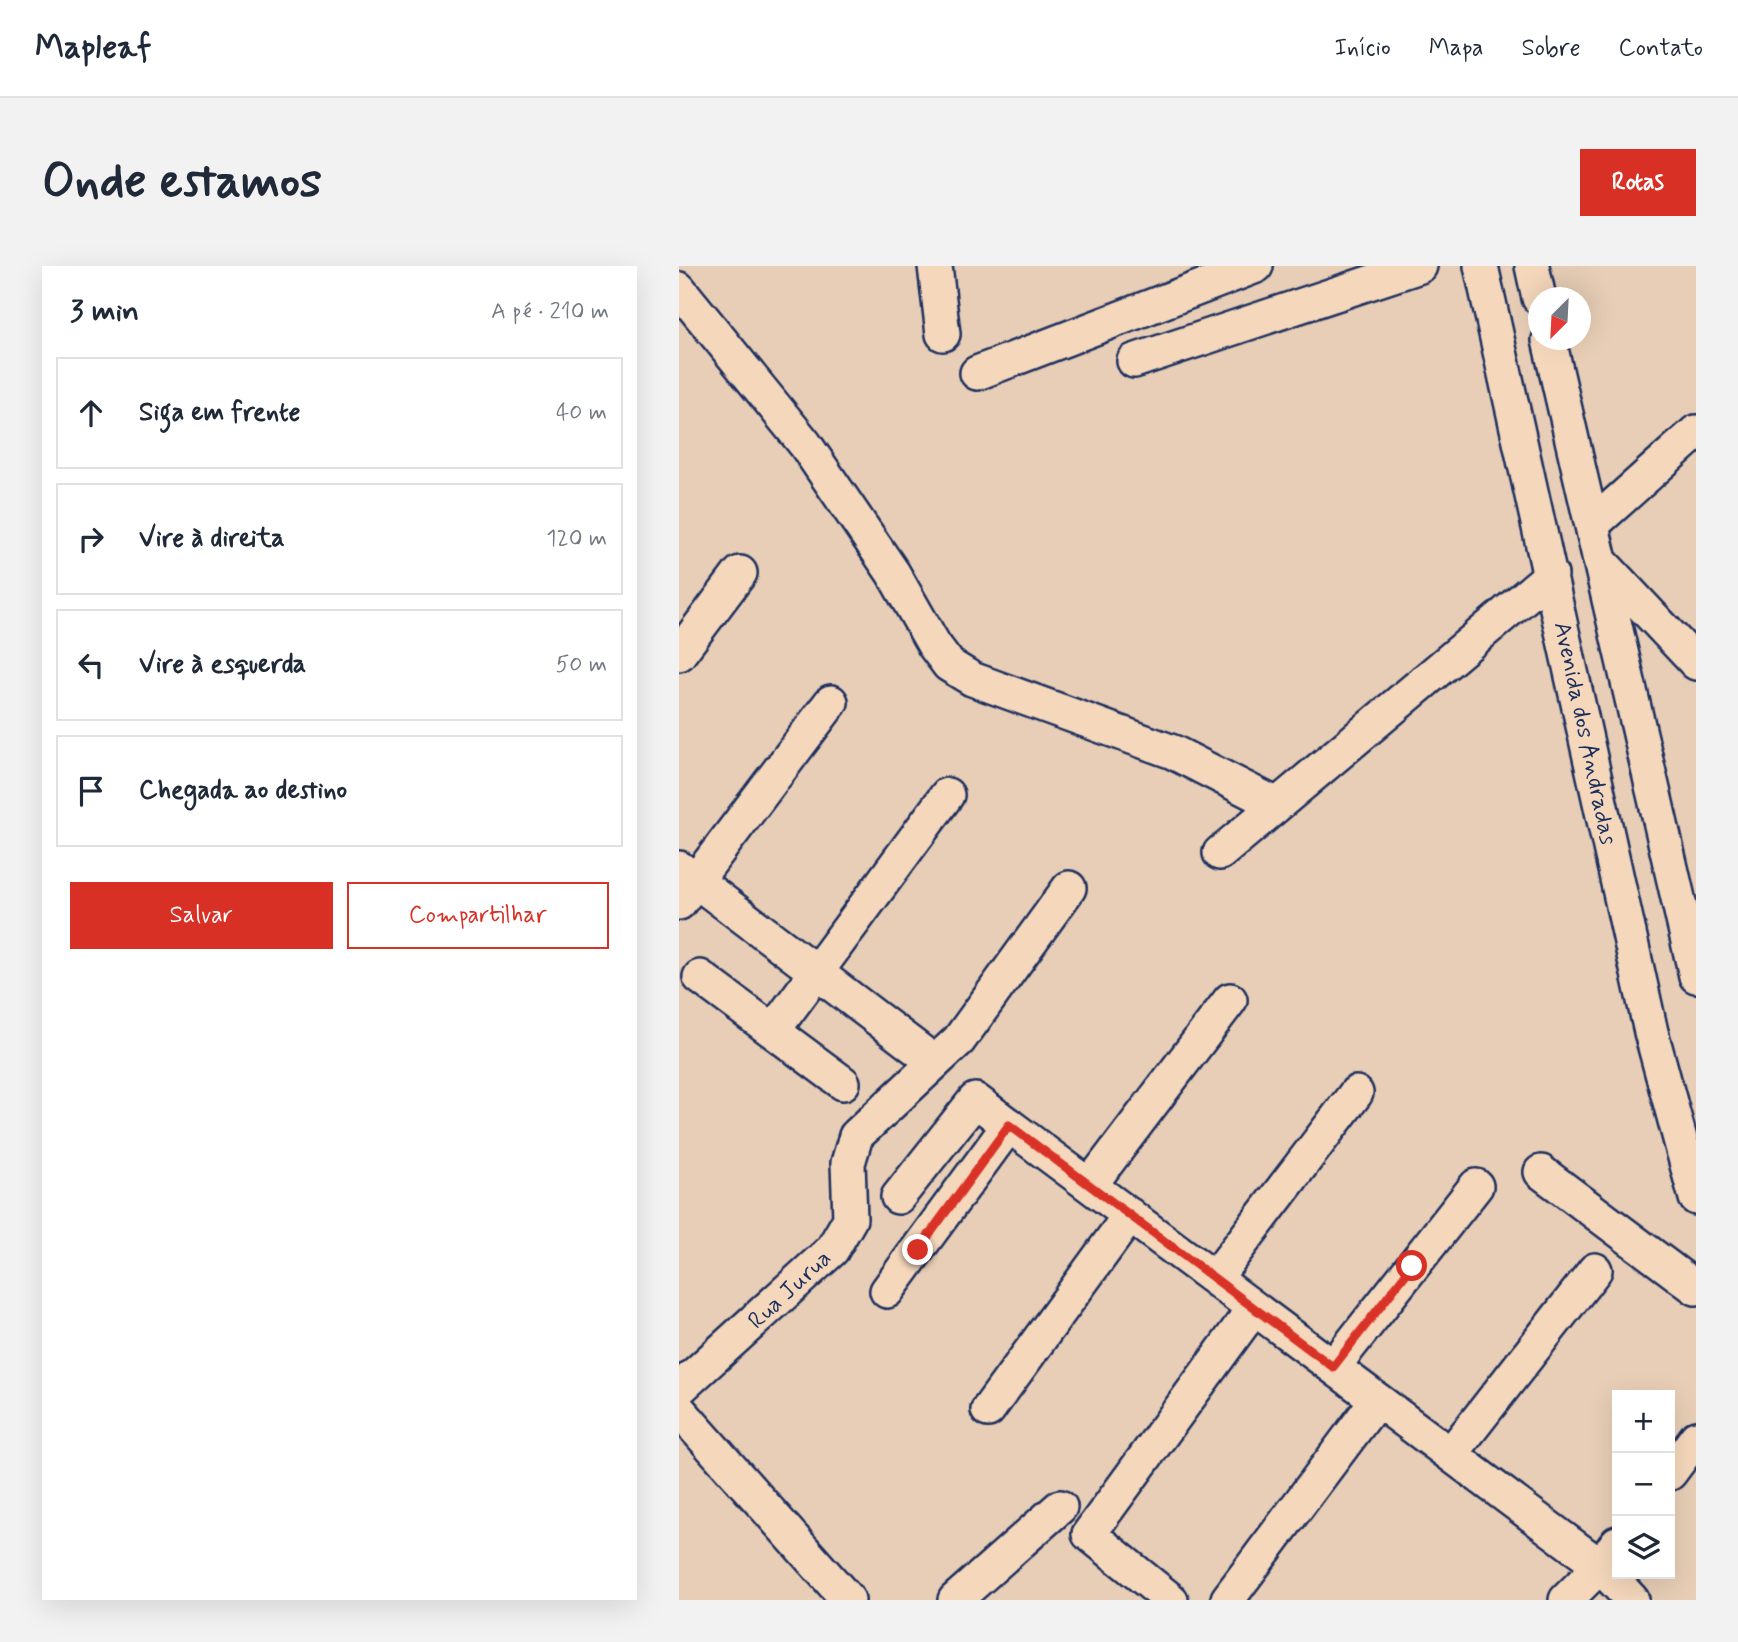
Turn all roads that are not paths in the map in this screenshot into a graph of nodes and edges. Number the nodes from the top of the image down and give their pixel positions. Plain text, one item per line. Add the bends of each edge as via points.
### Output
1 (935, 266) edge
2 (1256, 266) edge
3 (1420, 266) edge
4 (1481, 266) edge
5 (1532, 266) edge
6 (1537, 287) edge
7 (679, 289) edge
8 (943, 334) dead end
9 (1551, 350) edge
10 (1134, 361) dead end
11 (977, 373) dead end
12 (1696, 432) edge
13 (1592, 525) junction
14 (1600, 560) junction
15 (740, 573) dead end
16 (1551, 575) junction
17 (679, 654) edge
18 (1696, 663) edge
19 (831, 702) dead end
20 (947, 795) dead end
21 (1277, 805) junction
22 (1220, 853) dead end
23 (685, 884) edge
24 (1069, 888) dead end
25 (816, 972) junction
26 (1696, 976) edge
27 (700, 977) dead end
28 (1230, 1000) dead end
29 (773, 1031) junction
30 (933, 1061) junction
31 (843, 1083) dead end
32 (1356, 1093) dead end
33 (1009, 1125) junction
34 (1541, 1172) dead end
35 (1090, 1185) junction
36 (1476, 1186) dead end
37 (898, 1197) dead end
38 (1696, 1198) edge
39 (1130, 1215) junction
40 (1595, 1270) dead end
41 (1215, 1278) junction
42 (1696, 1288) edge
43 (887, 1291) dead end
44 (1254, 1308) junction
45 (1333, 1367) junction
46 (679, 1390) edge
47 (1377, 1399) junction
48 (679, 1409) edge
49 (988, 1410) dead end
50 (1696, 1438) edge
51 (1451, 1454) junction
52 (1675, 1466) edge
53 (1060, 1507) dead end
54 (1609, 1554) edge
55 (1228, 1599) edge
56 (848, 1600) edge
57 (955, 1600) edge
58 (1171, 1600) edge
59 (1566, 1600) edge
60 (1632, 1600) edge

1 - 8 street
2 - 11 street
3 - 10 street
4 - 16 street, Avenida dos Andradas
5 - 6 street
7 - 21 street via 805,444 949,665 972,679 1173,752
9 - 13 street, Avenida dos Andradas
12 - 13 street
13 - 14 street, Avenida dos Andradas
14 - 18 street
14 - 26 street, Avenida dos Andradas
15 - 17 street
16 - 21 street
16 - 38 street, Avenida dos Andradas via 1651,1032
19 - 23 street
20 - 25 street
21 - 22 street
23 - 25 street
24 - 30 street via 959,1040
25 - 29 street
25 - 30 street
27 - 29 street
28 - 35 street
29 - 31 street
30 - 46 street, Rua Jurua via 856,1136 848,1163 850,1219 832,1250
32 - 41 street
33 - 35 street
33 - 37 street via 975,1100
33 - 43 street
34 - 42 street
35 - 39 street
36 - 45 street
39 - 41 street
39 - 49 street
40 - 51 street
41 - 44 street
44 - 45 street
44 - 58 street via 1089,1534
45 - 47 street
47 - 51 street
47 - 55 street
48 - 56 street
50 - 52 street
51 - 54 street
53 - 57 street
54 - 59 street
54 - 60 street

